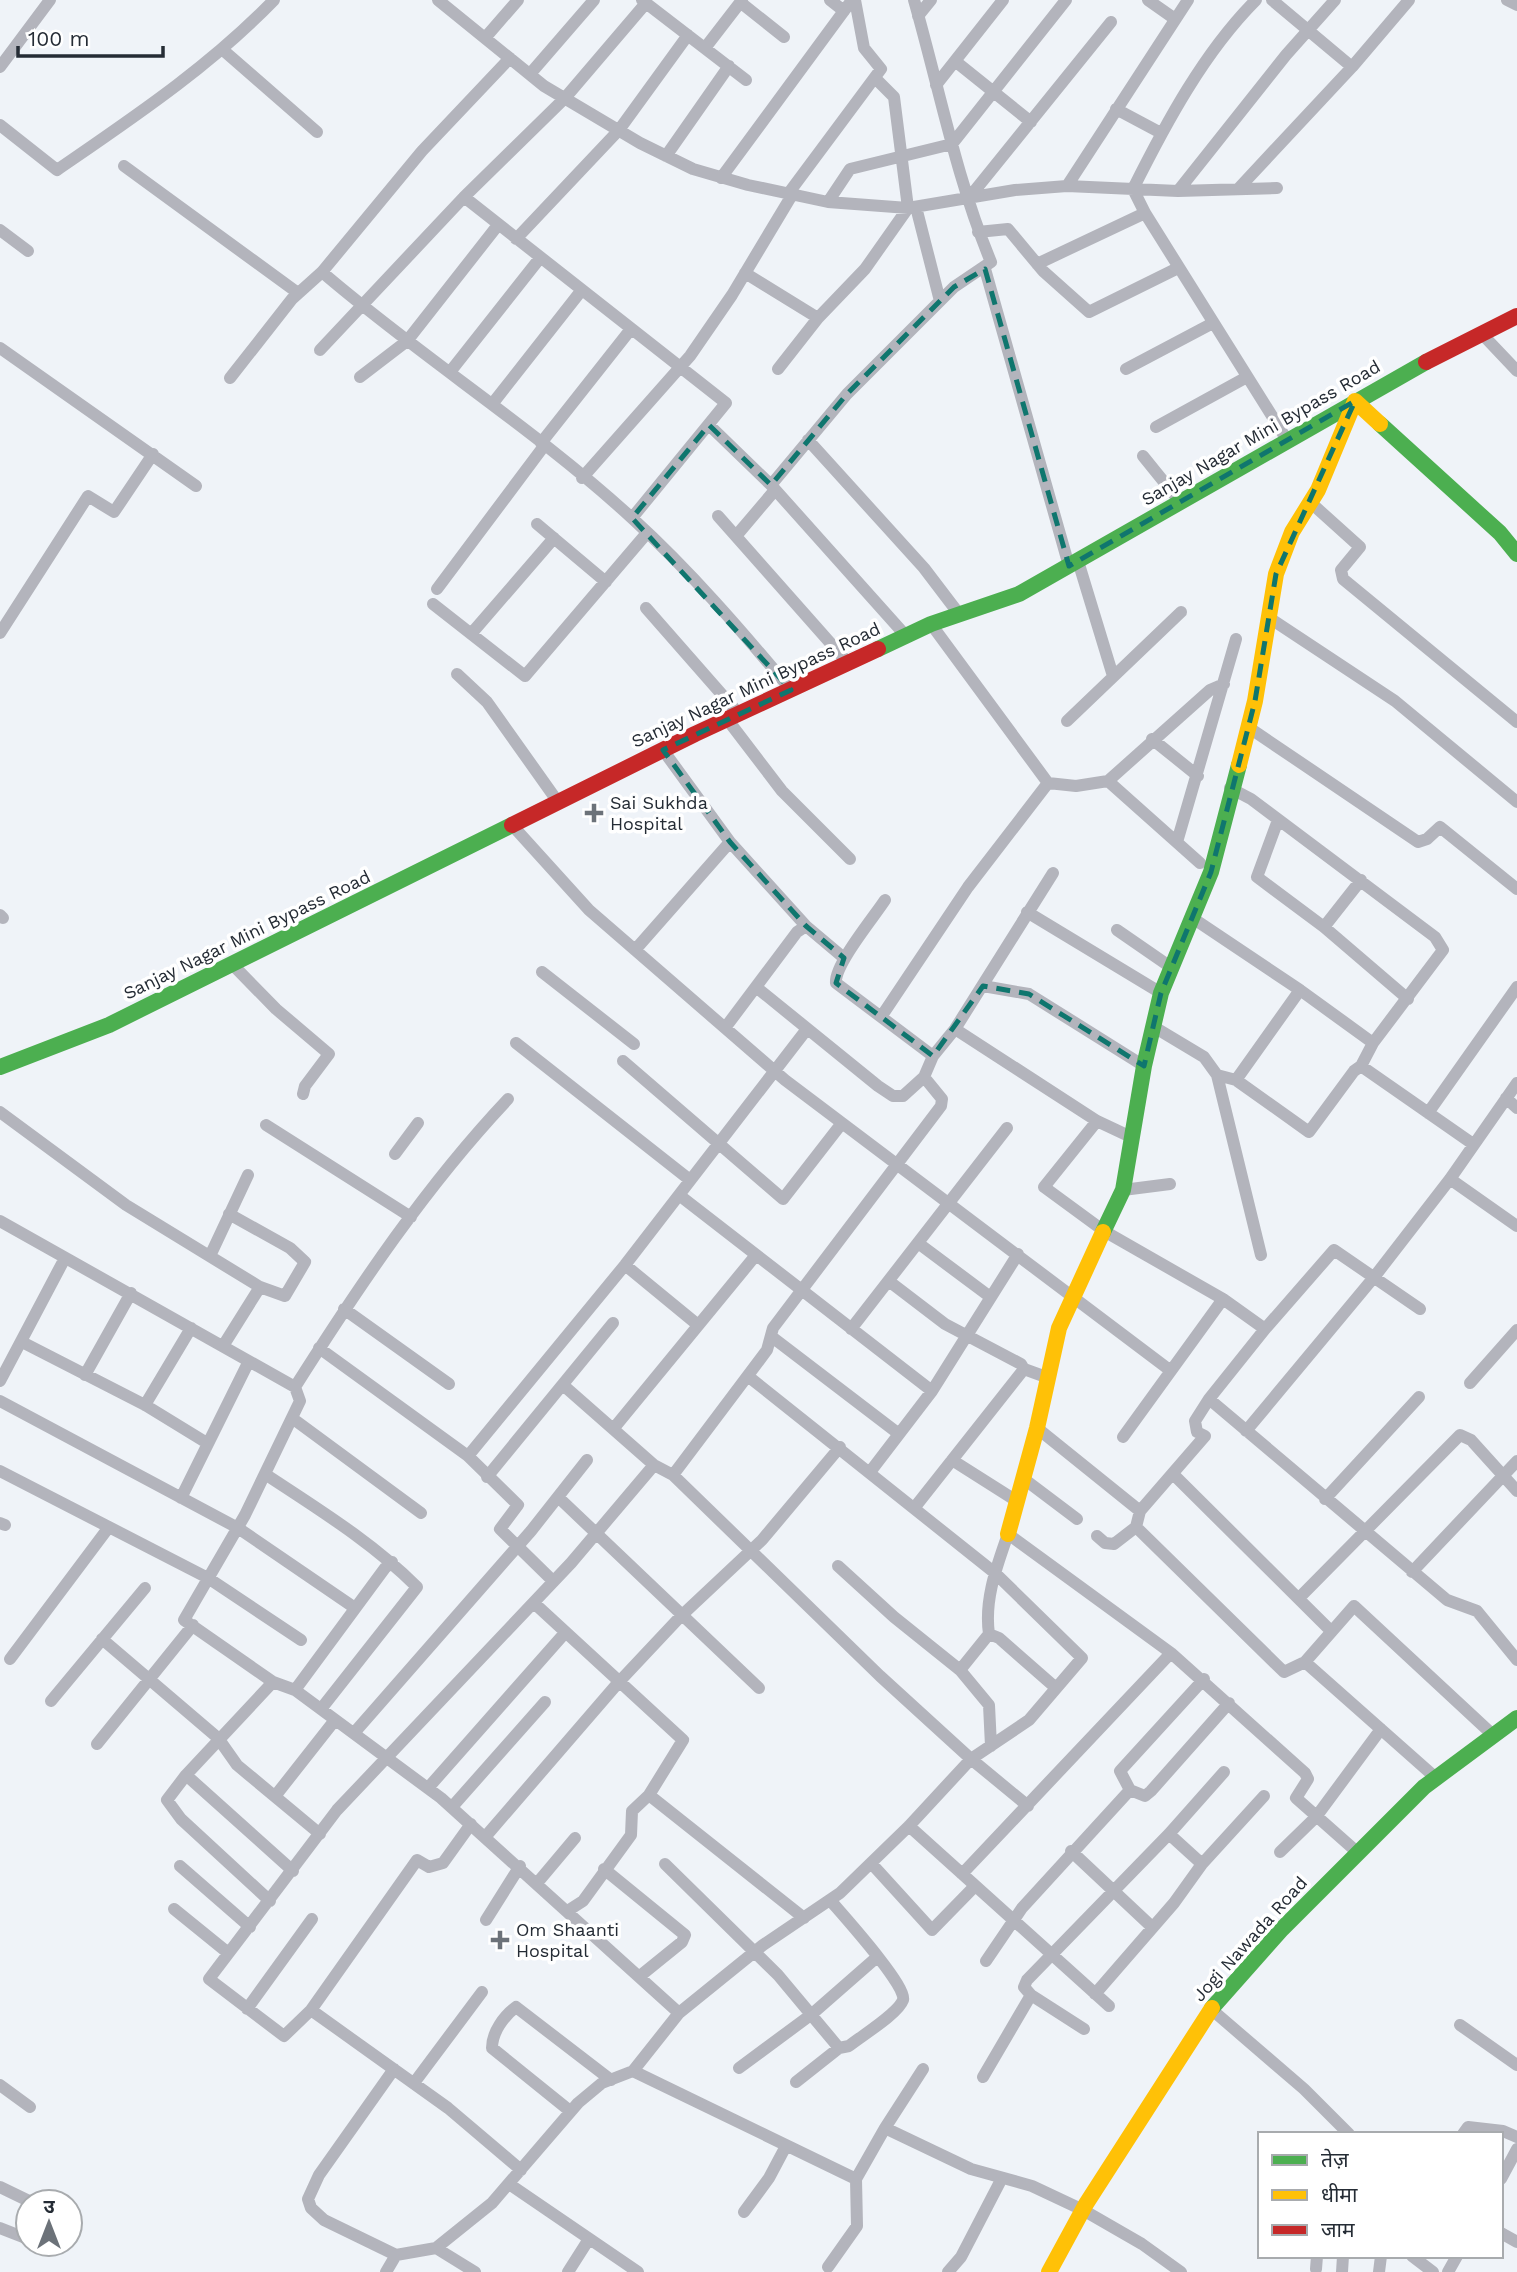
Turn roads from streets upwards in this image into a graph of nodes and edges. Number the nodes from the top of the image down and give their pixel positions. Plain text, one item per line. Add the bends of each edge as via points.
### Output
1 (50, 0) edge
2 (274, 0) edge
3 (438, 0) edge
4 (518, 0) edge
5 (594, 0) edge
6 (830, 0) edge
7 (914, 0) edge
8 (931, 0) edge
9 (1003, 0) edge
10 (1066, 0) edge
11 (1148, 0) edge
12 (1188, 0) edge
13 (1256, 0) edge
14 (1272, 0) edge
15 (1335, 0) edge
16 (1409, 0) edge
17 (1507, 0) edge
18 (741, 1) edge
19 (651, 3) edge
20 (850, 4) edge
21 (1517, 5) edge
22 (918, 16) junction
23 (1175, 19) junction
24 (1111, 22) dead end
25 (1308, 30) junction
26 (688, 35) junction
27 (784, 37) dead end
28 (485, 38) junction
29 (705, 48) junction
30 (223, 50) junction
31 (510, 58) junction
32 (955, 61) junction
33 (729, 66) junction
34 (0, 67) edge
35 (1352, 67) junction
36 (530, 74) junction
37 (875, 78) junction
38 (746, 80) dead end
39 (936, 85) junction
40 (994, 91) junction
41 (565, 98) junction
42 (1116, 109) junction
43 (1031, 122) junction
44 (0, 125) edge
45 (619, 131) junction
46 (317, 132) dead end
47 (1161, 133) junction
48 (952, 144) junction
49 (666, 156) junction
50 (903, 156) junction
51 (124, 166) dead end
52 (721, 177) junction
53 (1067, 186) junction
54 (1239, 188) junction
55 (1277, 188) dead end
56 (1133, 189) junction
57 (1178, 191) junction
58 (790, 194) junction
59 (464, 197) junction
60 (968, 199) junction
61 (828, 202) junction
62 (912, 208) junction
63 (1145, 213) junction
64 (498, 225) junction
65 (0, 230) edge
66 (978, 232) junction
67 (516, 239) junction
68 (28, 251) dead end
69 (540, 258) junction
70 (1037, 264) junction
71 (1178, 268) junction
72 (985, 269) junction
73 (321, 272) junction
74 (745, 273) junction
75 (581, 291) junction
76 (298, 293) junction
77 (940, 301) junction
78 (363, 307) junction
79 (1517, 316) edge
80 (818, 318) junction
81 (1213, 323) junction
82 (631, 329) junction
83 (1482, 334) junction
84 (407, 341) junction
85 (0, 348) edge
86 (320, 350) dead end
87 (680, 367) junction
88 (778, 369) dead end
89 (1126, 369) dead end
90 (1517, 371) edge
91 (450, 372) junction
92 (360, 377) dead end
93 (1247, 377) junction
94 (230, 378) dead end
95 (1354, 401) junction
96 (493, 403) junction
97 (709, 425) junction
98 (1156, 427) dead end
99 (808, 440) junction
100 (1287, 440) junction
101 (543, 444) junction
102 (153, 454) junction
103 (1143, 456) dead end
104 (582, 478) junction
105 (196, 486) dead end
106 (773, 487) junction
107 (1310, 502) junction
108 (1181, 503) junction
109 (718, 516) dead end
110 (632, 518) junction
111 (537, 524) dead end
112 (647, 533) junction
113 (736, 536) junction
114 (554, 538) junction
115 (1517, 554) edge
116 (1073, 564) junction
117 (606, 582) junction
118 (437, 589) dead end
119 (433, 604) dead end
120 (646, 608) dead end
121 (1181, 612) dead end
122 (959, 614) junction
123 (1271, 619) junction
124 (931, 624) junction
125 (0, 630) edge
126 (471, 634) junction
127 (906, 636) junction
128 (1236, 639) dead end
129 (848, 663) junction
130 (457, 674) dead end
131 (1113, 676) junction
132 (1224, 684) junction
133 (791, 690) junction
134 (733, 716) junction
135 (1067, 721) dead end
136 (1517, 722) edge
137 (1248, 727) junction
138 (1152, 738) junction
139 (663, 750) junction
140 (1198, 776) junction
141 (1108, 781) junction
142 (1048, 783) junction
143 (1230, 788) junction
144 (558, 802) junction
145 (1517, 802) edge
146 (1278, 820) junction
147 (512, 825) junction
148 (730, 842) junction
149 (1177, 842) junction
150 (850, 859) dead end
151 (1200, 863) dead end
152 (1054, 873) dead end
153 (1361, 880) junction
154 (1517, 888) edge
155 (885, 900) dead end
156 (1027, 912) junction
157 (1194, 919) junction
158 (806, 926) junction
159 (1324, 927) junction
160 (1117, 930) dead end
161 (635, 950) junction
162 (844, 958) junction
163 (232, 964) junction
164 (1172, 968) junction
165 (542, 972) dead end
166 (983, 986) junction
167 (756, 987) junction
168 (1517, 987) edge
169 (1300, 990) junction
170 (1161, 993) junction
171 (1408, 999) junction
172 (881, 1017) junction
173 (1154, 1027) junction
174 (725, 1028) junction
175 (807, 1029) junction
176 (955, 1029) junction
177 (516, 1042) dead end
178 (1373, 1043) junction
179 (634, 1044) dead end
180 (933, 1056) junction
181 (623, 1062) dead end
182 (1144, 1066) junction
183 (1361, 1066) junction
184 (0, 1067) edge
185 (774, 1070) junction
186 (1217, 1075) junction
187 (924, 1077) junction
188 (1236, 1080) junction
189 (1517, 1083) edge
190 (303, 1094) dead end
191 (1506, 1098) junction
192 (508, 1099) dead end
193 (1517, 1108) edge
194 (0, 1112) edge
195 (1427, 1113) junction
196 (1097, 1121) junction
197 (842, 1122) junction
198 (418, 1123) dead end
199 (266, 1125) dead end
200 (1007, 1128) dead end
201 (1131, 1137) junction
202 (1473, 1144) junction
203 (718, 1146) junction
204 (395, 1154) dead end
205 (896, 1162) junction
206 (248, 1175) dead end
207 (1450, 1179) junction
208 (690, 1180) junction
209 (1170, 1184) dead end
210 (1124, 1190) junction
211 (678, 1195) junction
212 (949, 1202) junction
213 (229, 1214) junction
214 (411, 1217) junction
215 (0, 1221) edge
216 (1517, 1226) edge
217 (1104, 1231) junction
218 (918, 1243) junction
219 (1018, 1254) junction
220 (755, 1255) junction
221 (1261, 1255) dead end
222 (210, 1256) junction
223 (65, 1258) junction
224 (625, 1265) junction
225 (1375, 1276) junction
226 (890, 1282) junction
227 (260, 1287) junction
228 (802, 1291) junction
229 (131, 1293) junction
230 (989, 1296) junction
231 (1072, 1296) junction
232 (1223, 1299) junction
233 (344, 1309) junction
234 (1420, 1309) dead end
235 (613, 1323) dead end
236 (698, 1325) junction
237 (191, 1328) junction
238 (851, 1329) junction
239 (1265, 1329) junction
240 (1517, 1330) edge
241 (968, 1335) junction
242 (772, 1337) junction
243 (22, 1342) junction
244 (223, 1346) junction
245 (319, 1348) junction
246 (249, 1361) junction
247 (1024, 1369) junction
248 (1171, 1371) junction
249 (85, 1375) junction
250 (749, 1377) junction
251 (1046, 1377) junction
252 (0, 1381) edge
253 (1470, 1383) dead end
254 (449, 1384) dead end
255 (563, 1385) junction
256 (295, 1387) junction
257 (932, 1391) junction
258 (1419, 1397) dead end
259 (1209, 1399) junction
260 (0, 1401) edge
261 (145, 1405) junction
262 (292, 1418) junction
263 (614, 1428) junction
264 (1037, 1428) junction
265 (1246, 1431) junction
266 (899, 1434) junction
267 (1123, 1437) dead end
268 (207, 1443) junction
269 (840, 1447) junction
270 (468, 1456) junction
271 (587, 1460) dead end
272 (952, 1460) junction
273 (1517, 1461) edge
274 (654, 1465) junction
275 (0, 1471) edge
276 (870, 1472) junction
277 (265, 1474) junction
278 (1503, 1474) junction
279 (673, 1475) junction
280 (1174, 1475) junction
281 (487, 1477) junction
282 (1024, 1479) junction
283 (1517, 1491) edge
284 (558, 1497) junction
285 (181, 1498) junction
286 (1325, 1499) junction
287 (1014, 1500) junction
288 (915, 1507) junction
289 (1140, 1511) junction
290 (421, 1513) dead end
291 (1077, 1520) dead end
292 (110, 1527) junction
293 (1136, 1527) junction
294 (238, 1528) junction
295 (597, 1531) junction
296 (1365, 1532) junction
297 (1008, 1534) junction
298 (1097, 1536) dead end
299 (516, 1544) junction
300 (751, 1548) junction
301 (392, 1562) junction
302 (838, 1566) dead end
303 (1412, 1572) junction
304 (995, 1573) junction
305 (208, 1578) junction
306 (552, 1580) junction
307 (145, 1588) dead end
308 (1300, 1597) junction
309 (534, 1603) junction
310 (355, 1608) junction
311 (680, 1617) junction
312 (192, 1625) junction
313 (1331, 1631) junction
314 (564, 1634) junction
315 (989, 1634) junction
316 (102, 1639) junction
317 (302, 1640) dead end
318 (1171, 1653) junction
319 (10, 1659) dead end
320 (1517, 1660) edge
321 (1305, 1662) junction
322 (960, 1670) junction
323 (150, 1677) junction
324 (1204, 1679) junction
325 (273, 1682) junction
326 (618, 1683) junction
327 (759, 1688) dead end
328 (1056, 1688) junction
329 (295, 1690) junction
330 (51, 1701) dead end
331 (545, 1702) dead end
332 (1229, 1703) junction
333 (321, 1709) junction
334 (1517, 1719) edge
335 (335, 1720) junction
336 (1381, 1729) junction
337 (354, 1734) junction
338 (1493, 1735) junction
339 (218, 1738) junction
340 (97, 1744) dead end
341 (991, 1746) junction
342 (387, 1758) junction
343 (971, 1759) junction
344 (1224, 1772) dead end
345 (186, 1775) junction
346 (1436, 1778) junction
347 (428, 1788) junction
348 (1130, 1790) junction
349 (649, 1794) junction
350 (276, 1795) junction
351 (1264, 1796) dead end
352 (1028, 1806) junction
353 (452, 1807) junction
354 (1316, 1816) junction
355 (471, 1824) junction
356 (909, 1826) junction
357 (320, 1834) junction
358 (1169, 1834) junction
359 (486, 1836) junction
360 (575, 1838) dead end
361 (1071, 1851) junction
362 (1280, 1852) dead end
363 (1357, 1852) junction
364 (871, 1863) junction
365 (665, 1864) dead end
366 (1202, 1864) junction
367 (180, 1866) dead end
368 (520, 1866) junction
369 (604, 1869) junction
370 (293, 1871) junction
371 (962, 1874) junction
372 (538, 1882) junction
373 (975, 1886) junction
374 (1113, 1892) junction
375 (830, 1900) junction
376 (270, 1901) junction
377 (174, 1909) dead end
378 (569, 1910) junction
379 (804, 1918) junction
380 (312, 1919) dead end
381 (486, 1920) dead end
382 (1014, 1921) junction
383 (250, 1927) junction
384 (1152, 1927) junction
385 (227, 1952) junction
386 (753, 1953) junction
387 (1053, 1956) junction
388 (876, 1958) junction
389 (986, 1961) dead end
390 (640, 1976) junction
391 (482, 1992) dead end
392 (1095, 1994) junction
393 (1031, 1995) junction
394 (1109, 2007) dead end
395 (247, 2009) junction
396 (1211, 2009) junction
397 (312, 2010) junction
398 (679, 2012) junction
399 (812, 2014) junction
400 (1460, 2025) dead end
401 (1084, 2029) dead end
402 (839, 2048) junction
403 (1517, 2065) edge
404 (739, 2068) dead end
405 (394, 2069) junction
406 (923, 2069) dead end
407 (633, 2071) junction
408 (983, 2077) dead end
409 (611, 2080) junction
410 (796, 2082) dead end
411 (414, 2083) junction
412 (0, 2085) edge
413 (30, 2108) dead end
414 (570, 2111) junction
415 (885, 2128) junction
416 (1344, 2132) edge
417 (1464, 2132) edge
418 (1517, 2137) edge
419 (786, 2146) junction
420 (1517, 2149) edge
421 (1513, 2166) edge
422 (521, 2170) junction
423 (1002, 2178) junction
424 (856, 2179) junction
425 (509, 2184) junction
426 (1083, 2210) junction
427 (744, 2211) dead end
428 (590, 2239) junction
429 (436, 2248) junction
430 (396, 2255) junction
431 (1415, 2258) edge
432 (828, 2267) dead end
433 (1056, 2269) edge
434 (386, 2272) edge
435 (475, 2272) edge
436 (568, 2272) edge
437 (638, 2272) edge
438 (948, 2272) edge
439 (1181, 2272) edge
440 (1433, 2272) edge

1 - 34 street
2 - 30 street
3 - 28 street
4 - 28 street
5 - 36 street
6 - 20 street
7 - 22 street
8 - 22 street
9 - 32 street
10 - 40 street
11 - 23 street
12 - 23 street
13 - 47 street via 1232,24
14 - 25 street
15 - 25 street
16 - 35 street
17 - 21 street
18 - 27 street
18 - 29 street
19 - 26 street
19 - 41 street
20 - 37 street via 864,48 881,69
20 - 52 street
22 - 39 street
23 - 42 street
24 - 43 street
25 - 35 street
25 - 57 street
26 - 29 street
26 - 45 street
28 - 31 street
29 - 33 street
30 - 44 street via 57,170
30 - 46 street
31 - 36 street
31 - 73 street via 422,151
32 - 39 street
32 - 40 street
33 - 38 street
33 - 49 street
35 - 54 street
36 - 41 street
37 - 50 street via 894,97
37 - 58 street
39 - 48 street
40 - 43 street
40 - 48 street
41 - 45 street
41 - 59 street
42 - 47 street
42 - 53 street
43 - 60 street
45 - 49 street
45 - 67 street
47 - 56 street
48 - 50 street
48 - 60 street
49 - 52 street
50 - 61 street via 850,169
50 - 62 street
51 - 76 street
52 - 58 street
53 - 56 street
53 - 60 street
54 - 55 street
54 - 57 street
56 - 57 street
56 - 63 street
58 - 61 street
58 - 74 street
59 - 64 street
59 - 78 street
60 - 62 street
60 - 66 street
61 - 62 street
62 - 77 street
62 - 80 street via 865,269
63 - 70 street
63 - 71 street
64 - 67 street
64 - 84 street
65 - 68 street
66 - 70 street via 1008,229
66 - 72 street via 991,262
67 - 69 street
69 - 75 street
69 - 91 street
70 - 71 street via 1089,312
71 - 81 street
72 - 77 street
72 - 116 street
73 - 76 street
73 - 78 street
74 - 80 street
74 - 87 street
75 - 82 street
75 - 96 street
76 - 94 street
77 - 99 street
78 - 84 street
78 - 86 street
79 - 83 street, Sanjay Nagar Mini Bypass Road
80 - 88 street
81 - 89 street
81 - 93 street
82 - 87 street
82 - 101 street
83 - 90 street
83 - 95 street, Sanjay Nagar Mini Bypass Road
84 - 91 street
84 - 92 street
85 - 102 street
87 - 97 street via 726,403
87 - 104 street
91 - 96 street
93 - 98 street
93 - 100 street
95 - 100 street, Sanjay Nagar Mini Bypass Road
95 - 107 street
95 - 115 street via 1500,533
96 - 101 street
97 - 106 street
97 - 110 street
99 - 106 street
99 - 122 street via 924,568
100 - 108 street, Sanjay Nagar Mini Bypass Road
101 - 104 street
101 - 118 street
102 - 105 street
102 - 125 street via 114,512 88,496
103 - 108 street
104 - 110 street
106 - 113 street
106 - 127 street
107 - 123 street via 1276,574
107 - 136 street via 1360,547 1341,570 1343,579
108 - 116 street, Sanjay Nagar Mini Bypass Road
109 - 113 street
110 - 112 street
111 - 114 street
112 - 117 street
112 - 133 street
113 - 129 street
114 - 117 street
114 - 126 street
116 - 122 street, Sanjay Nagar Mini Bypass Road via 1019,594
116 - 131 street
117 - 126 street via 526,676
119 - 126 street
120 - 134 street
121 - 131 street
122 - 124 street, Sanjay Nagar Mini Bypass Road
123 - 137 street
123 - 145 street via 1395,701
124 - 127 street, Sanjay Nagar Mini Bypass Road
124 - 142 street
127 - 129 street, Sanjay Nagar Mini Bypass Road
128 - 132 street
129 - 133 street, Sanjay Nagar Mini Bypass Road
130 - 144 street via 487,702
131 - 135 street
132 - 138 street via 1210,690
132 - 140 street
133 - 134 street, Sanjay Nagar Mini Bypass Road
134 - 139 street, Sanjay Nagar Mini Bypass Road
134 - 150 street via 782,791
137 - 143 street
137 - 154 street via 1418,842 1440,827
138 - 140 street
138 - 141 street
139 - 144 street, Sanjay Nagar Mini Bypass Road
139 - 148 street
140 - 149 street
141 - 142 street via 1076,786
141 - 149 street
142 - 172 street via 968,887
143 - 146 street
143 - 157 street via 1211,872
144 - 147 street, Sanjay Nagar Mini Bypass Road
146 - 153 street
146 - 159 street via 1257,877
147 - 161 street via 589,910
147 - 163 street, Sanjay Nagar Mini Bypass Road
148 - 158 street
148 - 161 street
149 - 151 street
152 - 156 street
153 - 159 street
153 - 171 street via 1435,937 1443,950
155 - 162 street
156 - 166 street
156 - 170 street
157 - 164 street
157 - 169 street
158 - 162 street
158 - 167 street
159 - 171 street
160 - 164 street
161 - 174 street
162 - 172 street via 836,983
163 - 184 street, Sanjay Nagar Mini Bypass Road via 109,1025
163 - 190 street via 329,1054
164 - 170 street
165 - 179 street
166 - 176 street
166 - 182 street via 1029,994
167 - 174 street
167 - 175 street
168 - 195 street
169 - 178 street
169 - 188 street
170 - 173 street
171 - 178 street
172 - 180 street
173 - 182 street
173 - 186 street via 1204,1057
174 - 185 street
175 - 185 street
175 - 187 street via 893,1096 903,1096
176 - 180 street
176 - 196 street
177 - 208 street
178 - 183 street
180 - 187 street
181 - 203 street
182 - 201 street
183 - 188 street via 1309,1132
183 - 195 street
185 - 197 street
185 - 203 street
186 - 188 street
186 - 221 street
187 - 205 street via 942,1099 941,1106
189 - 191 street
191 - 193 street
191 - 202 street
192 - 214 street via 455,1156
194 - 222 street via 125,1205
195 - 202 street
196 - 201 street
196 - 217 street via 1044,1187
197 - 203 street via 783,1199
197 - 205 street
198 - 204 street
199 - 214 street
200 - 212 street
201 - 210 street
202 - 207 street
203 - 208 street
205 - 212 street
205 - 228 street
206 - 213 street
207 - 216 street
207 - 225 street
208 - 211 street
209 - 210 street
210 - 217 street
211 - 220 street
211 - 224 street
212 - 218 street
212 - 219 street
213 - 222 street
213 - 227 street via 290,1248 305,1262 285,1296
214 - 233 street
215 - 223 street
217 - 231 street
217 - 232 street
218 - 226 street
218 - 230 street
219 - 230 street
219 - 231 street
220 - 228 street
220 - 236 street
222 - 227 street
223 - 229 street
223 - 243 street
224 - 236 street
224 - 270 street
225 - 234 street
225 - 239 street via 1334,1250
225 - 265 street
226 - 238 street
226 - 241 street via 945,1324
227 - 244 street
228 - 238 street
228 - 242 street via 773,1328
229 - 237 street
229 - 249 street
230 - 241 street
231 - 248 street
231 - 251 street
232 - 239 street
232 - 248 street
233 - 245 street
233 - 254 street
235 - 255 street
236 - 263 street
237 - 244 street
237 - 261 street
238 - 257 street
239 - 259 street
240 - 253 street
241 - 247 street
241 - 257 street
242 - 250 street
242 - 266 street
243 - 249 street
243 - 252 street
244 - 246 street
245 - 256 street
245 - 270 street
246 - 256 street
246 - 268 street
247 - 251 street
247 - 272 street
248 - 267 street
249 - 261 street
250 - 269 street
250 - 279 street
251 - 264 street
255 - 263 street
255 - 281 street
256 - 262 street via 300,1401
257 - 266 street
258 - 286 street
259 - 265 street
259 - 280 street via 1195,1421 1198,1432 1205,1436
260 - 285 street
261 - 268 street
262 - 277 street
262 - 290 street
263 - 274 street
264 - 282 street
264 - 289 street
265 - 286 street
266 - 276 street
268 - 285 street
269 - 276 street
269 - 300 street
270 - 281 street
271 - 284 street
272 - 287 street
272 - 288 street
273 - 278 street
274 - 279 street
274 - 295 street
275 - 292 street
276 - 288 street
277 - 294 street
277 - 301 street
278 - 283 street
278 - 296 street via 1471,1440 1460,1435
278 - 303 street
279 - 300 street
280 - 289 street
280 - 308 street
281 - 299 street via 518,1505 500,1529
282 - 287 street
282 - 291 street
284 - 295 street
284 - 299 street
285 - 294 street
286 - 296 street
287 - 297 street
288 - 304 street
289 - 293 street
292 - 305 street
292 - 319 street
293 - 298 street via 1114,1544
293 - 321 street via 1284,1672
294 - 305 street
294 - 310 street
295 - 306 street
295 - 311 street
296 - 303 street
296 - 308 street
297 - 304 street
297 - 318 street
299 - 306 street
299 - 337 street
300 - 311 street
300 - 343 street
301 - 310 street
301 - 333 street via 416,1587
302 - 322 street
303 - 320 street via 1447,1600 1477,1611
304 - 315 street via 986,1616
304 - 328 street via 1082,1658
305 - 312 street via 184,1620
305 - 317 street
306 - 309 street
307 - 316 street
308 - 313 street
309 - 314 street
309 - 342 street
310 - 329 street
311 - 326 street
311 - 327 street
312 - 323 street
312 - 325 street
313 - 321 street
313 - 338 street via 1354,1606
314 - 326 street
314 - 347 street
315 - 322 street
315 - 328 street
316 - 323 street
316 - 330 street
318 - 324 street
318 - 352 street
321 - 336 street
322 - 341 street via 989,1705
323 - 339 street
323 - 340 street
324 - 332 street
324 - 348 street via 1121,1771
325 - 329 street
325 - 339 street
326 - 349 street via 683,1740
326 - 359 street
328 - 341 street via 1029,1720
329 - 333 street
331 - 353 street
332 - 348 street via 1151,1791 1145,1796
332 - 354 street via 1305,1773 1308,1779 1296,1798
333 - 335 street
334 - 338 street, Jogi Nawada Road
335 - 337 street
335 - 350 street
336 - 346 street
336 - 354 street
337 - 342 street
338 - 346 street, Jogi Nawada Road
339 - 345 street
339 - 350 street via 237,1765
341 - 343 street
342 - 347 street
342 - 357 street
343 - 352 street
343 - 356 street
344 - 358 street
345 - 370 street
345 - 376 street via 167,1803
346 - 363 street, Jogi Nawada Road
347 - 353 street
348 - 361 street
349 - 369 street via 632,1811 631,1835
349 - 379 street
350 - 357 street
351 - 366 street
352 - 371 street
353 - 355 street
354 - 362 street
354 - 363 street
355 - 359 street
355 - 397 street via 443,1863 429,1867 417,1860
356 - 364 street
356 - 371 street
357 - 370 street
358 - 366 street
358 - 374 street
359 - 368 street
360 - 372 street
361 - 374 street
361 - 382 street
363 - 396 street, Jogi Nawada Road
364 - 373 street via 932,1930
364 - 375 street
365 - 386 street
366 - 384 street
367 - 383 street
368 - 372 street
368 - 381 street
369 - 378 street via 583,1901
369 - 390 street via 685,1936
370 - 376 street
371 - 373 street
372 - 378 street
373 - 382 street
374 - 384 street
374 - 387 street
375 - 379 street
375 - 388 street
376 - 383 street
377 - 385 street
378 - 390 street
379 - 386 street
380 - 395 street
382 - 387 street
382 - 389 street
383 - 385 street
384 - 392 street
385 - 395 street via 209,1979
386 - 398 street
386 - 399 street
387 - 392 street
387 - 393 street via 1027,1980 1024,1987
388 - 399 street
388 - 402 street via 903,2000 849,2046
390 - 398 street
391 - 411 street
392 - 394 street
393 - 401 street
393 - 408 street
395 - 397 street via 281,2036
396 - 416 street via 1304,2089
396 - 426 street, Jogi Nawada Road
397 - 405 street
398 - 407 street
399 - 402 street
399 - 404 street
400 - 403 street
402 - 410 street
405 - 411 street
405 - 430 street via 319,2175 308,2199 324,2220
406 - 415 street
407 - 409 street
407 - 419 street
409 - 414 street
409 - 414 street via 516,2007 511,2010 492,2036 492,2048
411 - 422 street
412 - 413 street
414 - 422 street
415 - 423 street via 971,2169
415 - 424 street
417 - 418 street via 1468,2127
419 - 424 street
419 - 427 street
420 - 421 street
422 - 425 street
423 - 426 street via 1032,2186
423 - 438 street via 961,2257
424 - 432 street via 857,2227
425 - 428 street
425 - 429 street
426 - 433 street, Jogi Nawada Road
426 - 439 street
428 - 436 street
428 - 437 street
429 - 430 street
429 - 435 street
430 - 434 street
431 - 440 street

